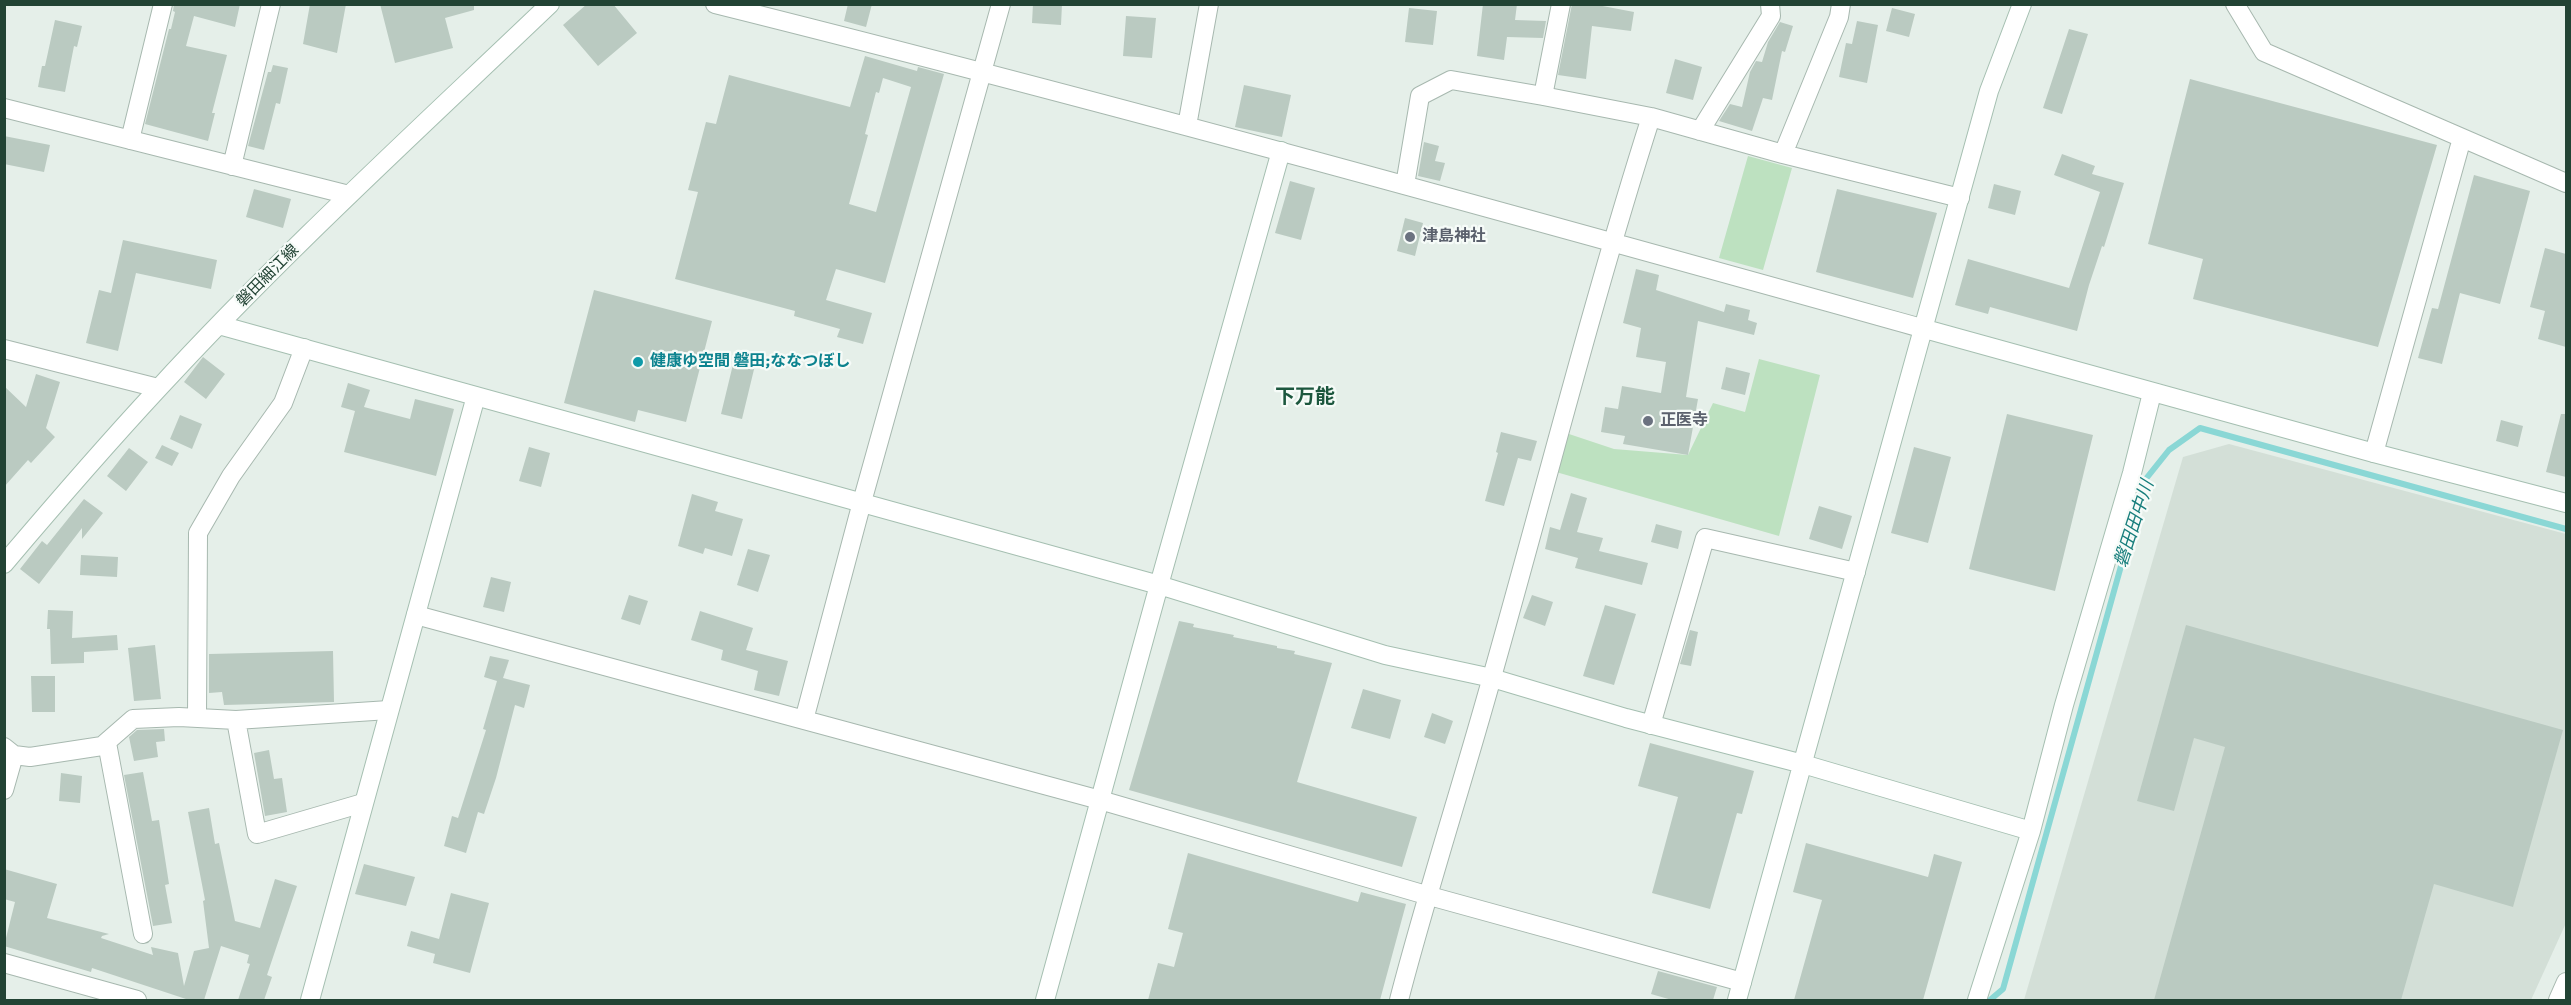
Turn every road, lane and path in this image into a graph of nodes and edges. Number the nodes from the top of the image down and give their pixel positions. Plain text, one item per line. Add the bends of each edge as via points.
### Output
1 (163, 4) edge
2 (270, 4) edge
3 (550, 4) edge
4 (715, 4) edge
5 (1001, 4) edge
6 (1209, 4) edge
7 (1561, 4) edge
8 (1770, 4) edge
9 (1841, 4) edge
10 (2022, 4) edge
11 (2235, 4) edge
12 (775, 12) edge
13 (982, 71) junction
14 (1543, 96) junction
15 (4, 108) edge
16 (1651, 117) junction
17 (1187, 126) junction
18 (1700, 131) junction
19 (2462, 138) junction
20 (130, 140) junction
21 (1281, 151) junction
22 (1783, 154) junction
23 (232, 166) junction
24 (2566, 183) edge
25 (1405, 185) junction
26 (349, 195) junction
27 (1960, 198) junction
28 (1611, 242) junction
29 (219, 325) junction
30 (1925, 329) junction
31 (304, 348) junction
32 (4, 349) edge
33 (25, 354) junction
34 (4, 365) edge
35 (158, 388) junction
36 (2152, 393) junction
37 (476, 396) junction
38 (2374, 453) junction
39 (861, 502) junction
40 (2566, 503) edge
41 (4, 564) edge
42 (1856, 572) junction
43 (1159, 585) junction
44 (416, 615) junction
45 (1492, 678) junction
46 (389, 710) junction
47 (197, 718) junction
48 (236, 720) junction
49 (804, 720) junction
50 (1651, 725) junction
51 (107, 743) junction
52 (9, 751) edge
53 (1803, 764) junction
54 (4, 790) edge
55 (1100, 800) junction
56 (363, 803) junction
57 (2031, 831) junction
58 (1426, 895) junction
59 (143, 934) dead end
60 (4, 963) edge
61 (1742, 982) junction
62 (2566, 982) edge
63 (137, 1000) edge
64 (310, 1000) edge
65 (1046, 1000) edge
66 (1399, 1000) edge
67 (1737, 1000) edge
68 (1977, 1000) edge
69 (2558, 1000) edge

1 - 20 street
2 - 23 street
3 - 26 street, 磐田細江線
4 - 12 street
5 - 13 street
6 - 17 street
7 - 14 street
8 - 18 street via 1771,16
9 - 22 street
10 - 27 street via 1989,92
11 - 19 street via 2264,52
12 - 13 street
13 - 17 street
13 - 39 street
14 - 16 street
14 - 25 street via 1451,80 1420,96
15 - 20 street
16 - 18 street
16 - 28 street
17 - 21 street
18 - 22 street
19 - 24 street
19 - 38 street
20 - 23 street
21 - 25 street
21 - 43 street
22 - 27 street
23 - 26 street
25 - 28 street
26 - 29 street, 磐田細江線
27 - 30 street
28 - 30 street
28 - 45 street
29 - 31 street
29 - 35 street, 磐田細江線
30 - 36 street
30 - 42 street
31 - 37 street
31 - 47 street via 283,403 231,476 198,532
32 - 33 street
33 - 34 street
33 - 35 street
35 - 41 street, 磐田細江線
36 - 38 street
36 - 57 street
37 - 39 street
37 - 44 street
38 - 40 street
39 - 43 street
39 - 49 street
42 - 50 street via 1705,538
42 - 53 street
43 - 45 street via 1385,654
43 - 55 street
44 - 46 street
44 - 49 street
45 - 50 street
45 - 58 street
46 - 48 street
46 - 56 street
47 - 48 street
47 - 51 street via 133,719
48 - 56 street via 257,834
49 - 55 street
50 - 53 street
51 - 52 street via 30,757
51 - 59 street
52 - 54 street
53 - 57 street
53 - 61 street
55 - 58 street
55 - 65 street
56 - 64 street
57 - 68 street
58 - 61 street
58 - 66 street
60 - 63 street
61 - 67 street
62 - 69 street

